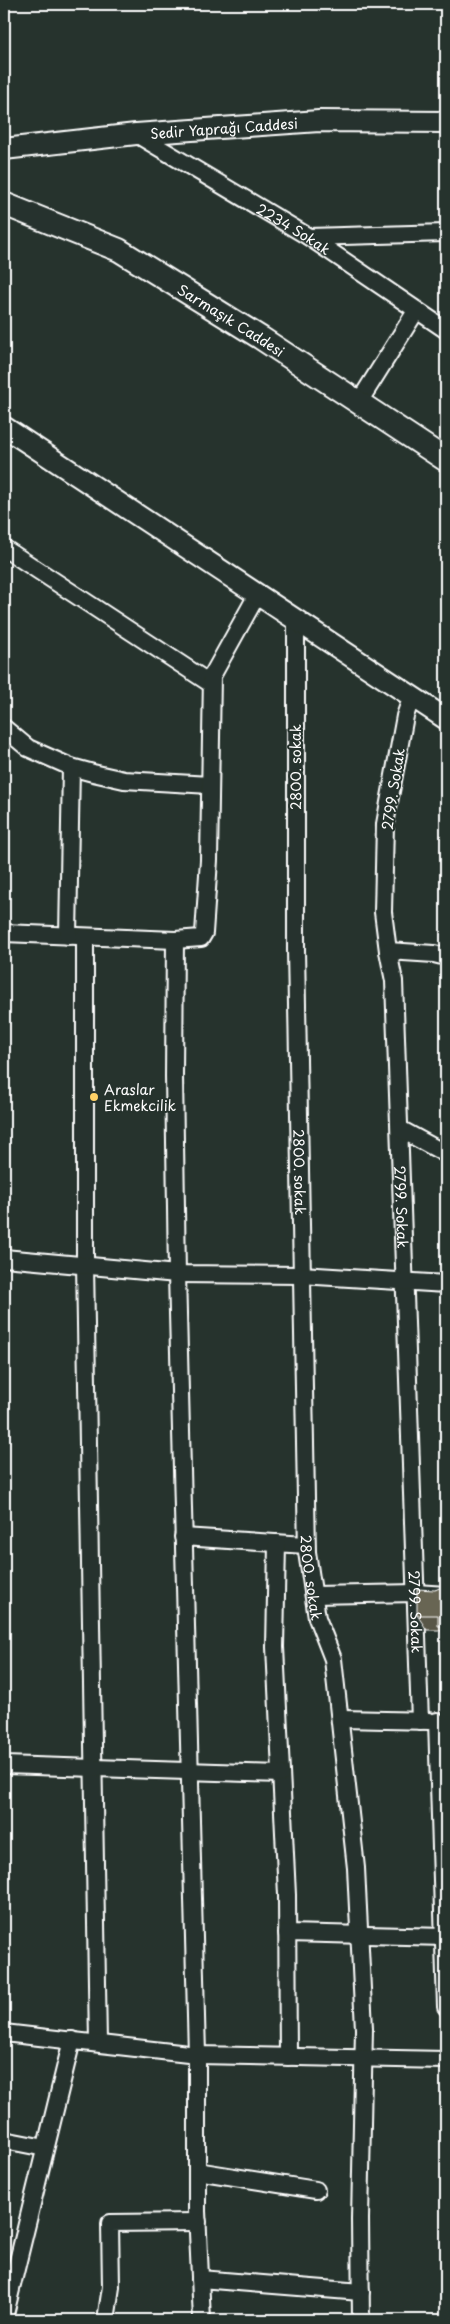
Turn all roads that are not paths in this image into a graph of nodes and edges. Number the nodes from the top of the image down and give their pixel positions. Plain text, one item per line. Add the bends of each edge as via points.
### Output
1 (446, 122) edge
2 (136, 134) junction
3 (4, 148) edge
4 (4, 204) edge
5 (446, 233) edge
6 (309, 237) junction
7 (416, 311) junction
8 (446, 330) edge
9 (359, 402) junction
10 (4, 427) edge
11 (446, 460) edge
12 (4, 550) edge
13 (257, 595) junction
14 (296, 620) junction
15 (211, 684) junction
16 (412, 696) junction
17 (446, 719) edge
18 (4, 728) edge
19 (71, 767) junction
20 (210, 785) junction
21 (4, 933) edge
22 (68, 936) junction
23 (85, 937) junction
24 (175, 940) junction
25 (388, 951) junction
26 (446, 956) edge
27 (400, 1129) junction
28 (446, 1154) edge
29 (4, 1258) edge
30 (85, 1264) junction
31 (176, 1274) junction
32 (301, 1275) junction
33 (406, 1281) junction
34 (446, 1284) edge
35 (183, 1537) junction
36 (277, 1543) junction
37 (306, 1545) junction
38 (416, 1593) junction
39 (314, 1594) junction
40 (446, 1595) edge
41 (342, 1719) junction
42 (420, 1721) junction
43 (442, 1722) edge
44 (4, 1765) edge
45 (94, 1769) junction
46 (189, 1771) junction
47 (281, 1774) junction
48 (287, 1933) junction
49 (360, 1935) junction
50 (445, 1937) junction
51 (446, 2007) edge
52 (4, 2033) edge
53 (72, 2040) junction
54 (98, 2043) junction
55 (197, 2055) junction
56 (288, 2057) junction
57 (364, 2059) junction
58 (446, 2060) edge
59 (4, 2140) edge
60 (45, 2148) junction
61 (197, 2171) junction
62 (316, 2190) dead end
63 (198, 2222) junction
64 (200, 2279) junction
65 (361, 2292) junction
66 (4, 2318) edge
67 (106, 2320) edge
68 (202, 2320) edge
69 (361, 2320) edge

1 - 2 street, Sedir Yaprağı Caddesi via 320,122
2 - 3 street, Sedir Yaprağı Caddesi
2 - 6 street, 2234 Sokak
4 - 9 main road, Sarmaşık Caddesi via 119,250
5 - 6 street
6 - 7 street, 2234 Sokak
7 - 8 street, 2234 Sokak
7 - 9 street
9 - 11 main road, Sarmaşık Caddesi
10 - 13 street
12 - 15 street
13 - 14 street
13 - 15 street via 212,676
14 - 16 street
14 - 32 street, 2800. sokak via 295,856
15 - 20 street
16 - 17 street
16 - 25 street, 2799. Sokak via 405,716 385,824 383,912
18 - 19 street via 28,748
19 - 20 street via 124,780
19 - 22 street
20 - 24 street via 204,933 201,938
21 - 22 street
22 - 23 street
23 - 24 street
23 - 30 street
24 - 31 street
25 - 26 street
25 - 27 street, 2799. Sokak via 394,981
27 - 28 street
27 - 33 street, 2799. Sokak
29 - 30 street
30 - 31 street
30 - 45 street
31 - 32 street
31 - 35 street
32 - 33 street
32 - 37 street, 2800. sokak
33 - 34 street
33 - 38 street, 2799. Sokak
35 - 36 street
35 - 46 street
36 - 37 street
36 - 47 street via 275,1647
37 - 39 street, 2800. sokak
38 - 39 street
38 - 40 street
38 - 42 street, 2799. Sokak
39 - 41 street, 2800. sokak via 318,1618 333,1659
41 - 42 street
41 - 49 street, 2800. sokak
42 - 43 street
43 - 50 street
44 - 45 street
45 - 46 street
45 - 54 street
46 - 47 street
46 - 55 street
47 - 48 street
48 - 49 street
48 - 56 street
49 - 50 street
49 - 57 street, 2800. sokak
50 - 51 street
52 - 53 street
53 - 54 street
53 - 60 street
54 - 55 street
55 - 56 street
55 - 61 street
56 - 57 street
57 - 58 street
57 - 65 street, 2800. sokak
59 - 60 street
60 - 66 street
61 - 62 street
61 - 63 street
63 - 64 street
63 - 67 street via 110,2223 111,2288
64 - 65 street
64 - 68 street
65 - 69 street, 2800. sokak

